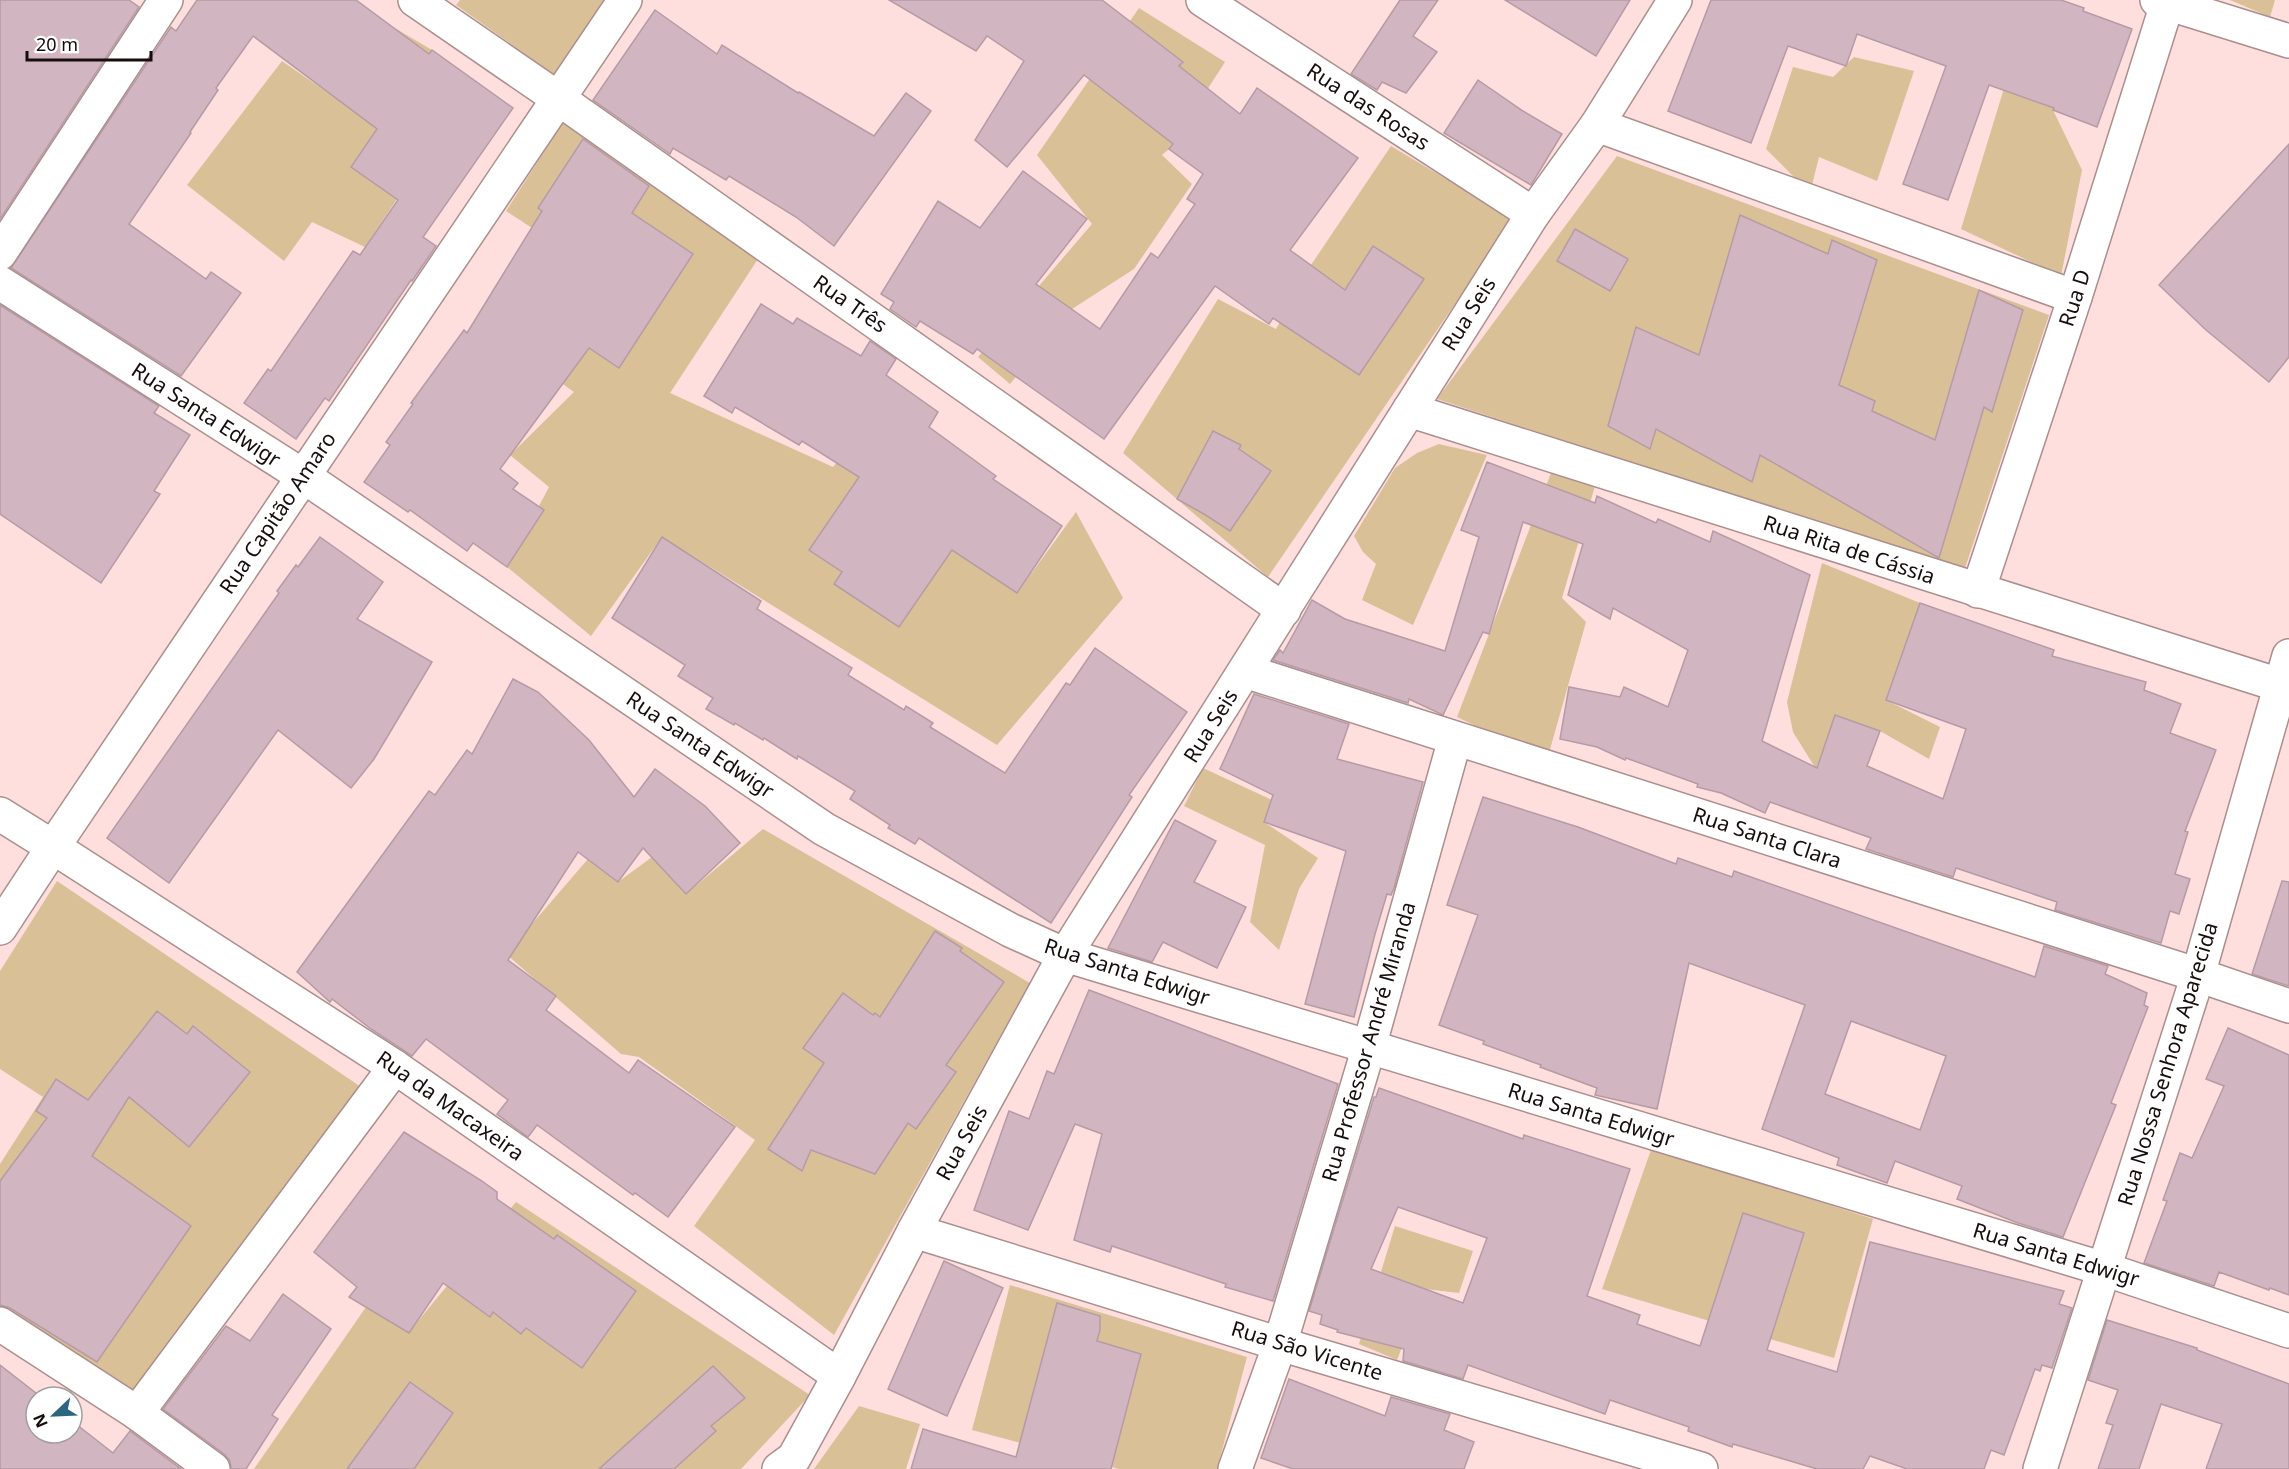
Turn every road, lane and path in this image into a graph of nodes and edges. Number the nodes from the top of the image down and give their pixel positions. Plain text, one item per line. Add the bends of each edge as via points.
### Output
1 (166, 0) edge
2 (415, 0) edge
3 (625, 0) edge
4 (1203, 0) edge
5 (1675, 0) edge
6 (2162, 2) edge
7 (2289, 41) edge
8 (559, 99) junction
9 (1597, 125) junction
10 (1533, 214) junction
11 (0, 253) edge
12 (0, 283) edge
13 (2076, 297) junction
14 (1409, 410) junction
15 (303, 476) junction
16 (1978, 591) junction
17 (1284, 610) junction
18 (1245, 671) junction
19 (2286, 676) edge
20 (1455, 739) junction
21 (0, 814) edge
22 (53, 847) junction
23 (0, 928) edge
24 (1065, 955) junction
25 (2198, 975) junction
26 (2289, 1006) edge
27 (1369, 1047) junction
28 (395, 1067) junction
29 (914, 1231) junction
30 (2104, 1269) junction
31 (0, 1324) edge
32 (2289, 1331) edge
33 (1280, 1344) junction
34 (839, 1376) junction
35 (137, 1413) junction
36 (1634, 1459) edge
37 (788, 1465) edge
38 (213, 1469) edge
39 (1235, 1469) edge
40 (1701, 1469) edge
41 (2040, 1469) edge

1 - 11 street
2 - 8 street, Rua Três
3 - 8 street, Rua Capitão Amaro
4 - 10 street, Rua das Rosas
5 - 9 street, Rua Seis
6 - 7 street
6 - 13 street, Rua D
8 - 15 street, Rua Capitão Amaro
8 - 17 street, Rua Três
9 - 10 street, Rua Seis
9 - 13 street
10 - 14 street, Rua Seis
12 - 15 street, Rua Santa Edwigr
13 - 16 street, Rua D
14 - 16 street, Rua Rita de Cássia
14 - 17 street, Rua Seis
15 - 22 street, Rua Capitão Amaro
15 - 24 street, Rua Santa Edwigr via 824,829 1010,930
16 - 19 street, Rua Rita de Cássia
17 - 18 street, Rua Seis
18 - 20 street, Rua Santa Clara
18 - 24 street, Rua Seis
19 - 25 street, Rua Nossa Senhora Aparecida
20 - 25 street, Rua Santa Clara
20 - 27 street, Rua Professor André Miranda
21 - 22 street, Rua da Macaxeira
22 - 23 street, Rua Capitão Amaro
22 - 28 street, Rua da Macaxeira
24 - 27 street, Rua Santa Edwigr
24 - 29 street, Rua Seis
25 - 26 street, Rua Santa Clara
25 - 30 street, Rua Nossa Senhora Aparecida
27 - 30 street, Rua Santa Edwigr
27 - 33 street, Rua Professor André Miranda
28 - 34 street, Rua da Macaxeira
28 - 35 street
29 - 33 street, Rua São Vicente
29 - 34 street, Rua Seis
30 - 32 street, Rua Santa Edwigr
30 - 41 street, Rua Nossa Senhora Aparecida
31 - 35 street
33 - 36 street, Rua São Vicente
33 - 39 street, Rua Professor André Miranda
34 - 37 street, Rua Seis
35 - 38 street
36 - 40 street, Rua São Vicente

